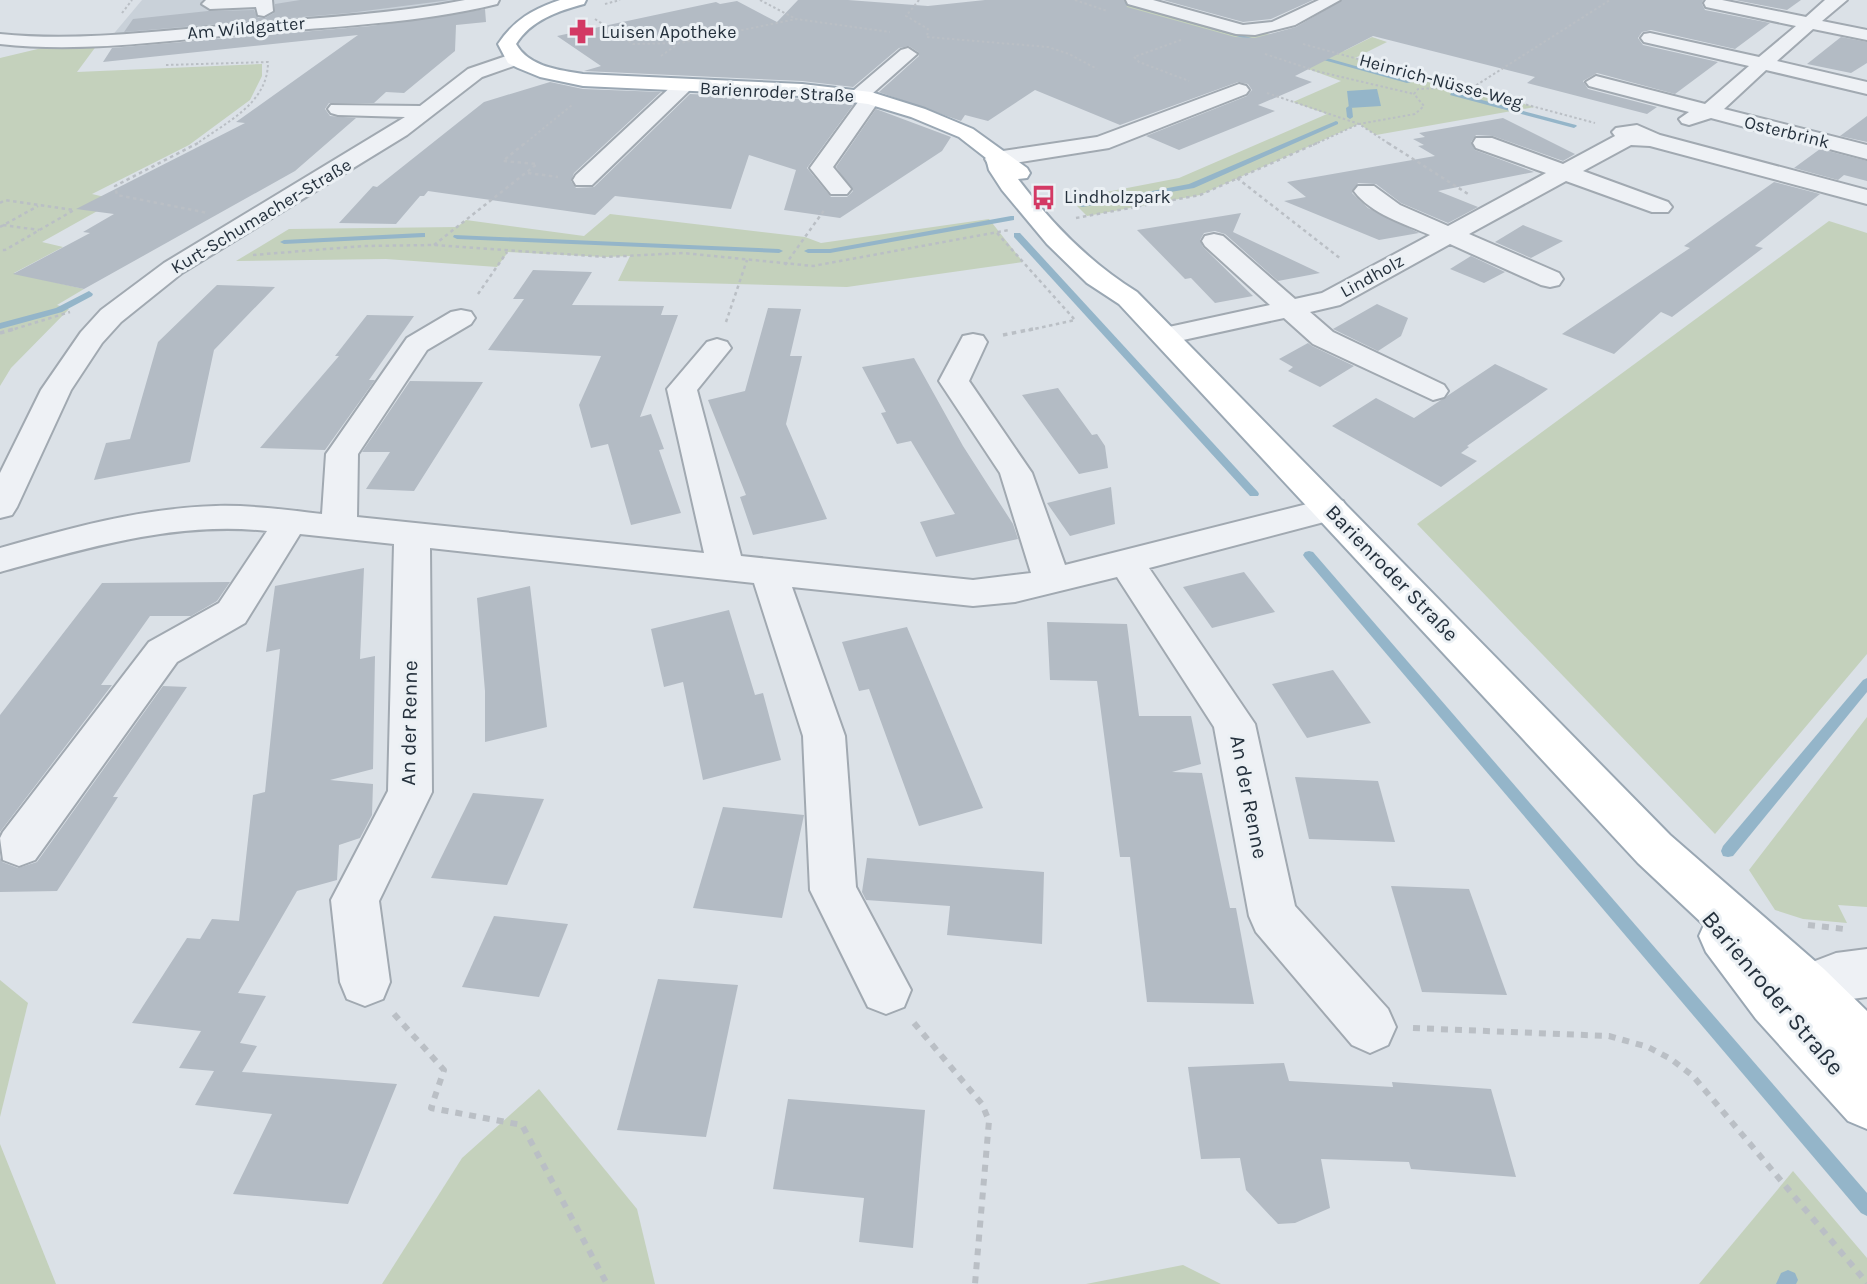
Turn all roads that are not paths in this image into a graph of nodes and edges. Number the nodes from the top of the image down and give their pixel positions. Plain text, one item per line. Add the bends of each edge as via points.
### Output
1 (491, 0) edge
2 (578, 0) edge
3 (1134, 0) edge
4 (1332, 0) edge
5 (1839, 0) edge
6 (293, 2) dead end
7 (1712, 3) dead end
8 (210, 4) dead end
9 (1809, 23) junction
10 (280, 26) junction
11 (250, 28) junction
12 (1867, 35) edge
13 (1650, 38) dead end
14 (0, 39) edge
15 (908, 54) road end
16 (515, 58) junction
17 (1764, 65) junction
18 (1596, 82) dead end
19 (683, 86) junction
20 (1867, 88) edge
21 (1231, 92) road end
22 (864, 97) junction
23 (1168, 98) dead end
24 (1191, 107) junction
25 (338, 109) dead end
26 (1708, 112) junction
27 (426, 113) junction
28 (1636, 135) junction
29 (1484, 143) dead end
30 (1867, 152) edge
31 (996, 159) junction
32 (1563, 173) junction
33 (584, 180) dead end
34 (839, 189) road end
35 (1366, 191) dead end
36 (1867, 197) edge
37 (1660, 207) dead end
38 (1450, 234) junction
39 (1214, 241) dead end
40 (1550, 279) dead end
41 (1291, 310) junction
42 (461, 318) road end
43 (1165, 336) junction
44 (973, 342) road end
45 (717, 348) road end
46 (1433, 391) dead end
47 (0, 507) edge
48 (1331, 509) junction
49 (290, 522) junction
50 (339, 527) junction
51 (412, 535) junction
52 (0, 560) edge
53 (1127, 563) junction
54 (726, 569) junction
55 (769, 573) junction
56 (1052, 581) junction
57 (19, 846) dead end
58 (1861, 951) edge
59 (365, 982) road end
60 (886, 990) road end
61 (1790, 993) junction
62 (1370, 1027) road end
63 (1867, 1048) edge
64 (1867, 1102) edge

1 - 10 street, Am Wildgatter
2 - 16 main road via 541,13 518,28 507,44
3 - 4 street via 1202,30 1259,31
5 - 9 street, Lindholz
6 - 10 street
7 - 9 street
8 - 11 street via 265,2 264,14
9 - 12 street
9 - 17 street, Lindholz
10 - 11 street, Am Wildgatter
11 - 14 street, Am Wildgatter via 47,44
13 - 17 street
15 - 22 street
16 - 19 main road, Barienroder Straße via 573,79
16 - 27 street, Kurt-Schumacher-Straße via 475,73
17 - 20 street
17 - 26 street, Lindholz
18 - 26 street
19 - 22 main road, Barienroder Straße
19 - 33 street, Barienroder Straße
21 - 24 street
22 - 31 main road, Barienroder Straße via 943,122 966,133
22 - 34 street, Barienroder Straße via 821,168
23 - 24 street
24 - 31 street via 1101,143
25 - 27 street
26 - 28 street, Lindholz
26 - 30 street, Osterbrink
27 - 47 street, Kurt-Schumacher-Straße via 173,268 90,338 56,390
28 - 32 street, Lindholz
28 - 36 street
29 - 32 street
31 - 43 main road, Barienroder Straße via 1019,196 1069,251 1128,298
32 - 37 street
32 - 38 street, Lindholz
35 - 38 street via 1392,211
38 - 40 street
38 - 41 street, Lindholz via 1331,299
39 - 41 street
41 - 43 street, Lindholz
41 - 46 street via 1323,338
42 - 50 street via 417,344 342,454
43 - 48 main road, Barienroder Straße
44 - 56 street via 954,381 1016,472
45 - 54 street via 681,389
48 - 53 street
48 - 61 main road, Barienroder Straße
49 - 50 street
49 - 52 street via 204,516 165,519
49 - 57 street via 232,612 157,659
50 - 51 street
51 - 54 street
51 - 59 street, An der Renne via 410,792 355,900
53 - 56 street
53 - 62 street, An der Renne via 1234,724 1273,916
54 - 55 street
55 - 56 street via 973,593
55 - 60 street via 824,736 833,890
58 - 61 street via 1836,977
61 - 63 main road, Barienroder Straße
61 - 64 main road, Barienroder Straße

